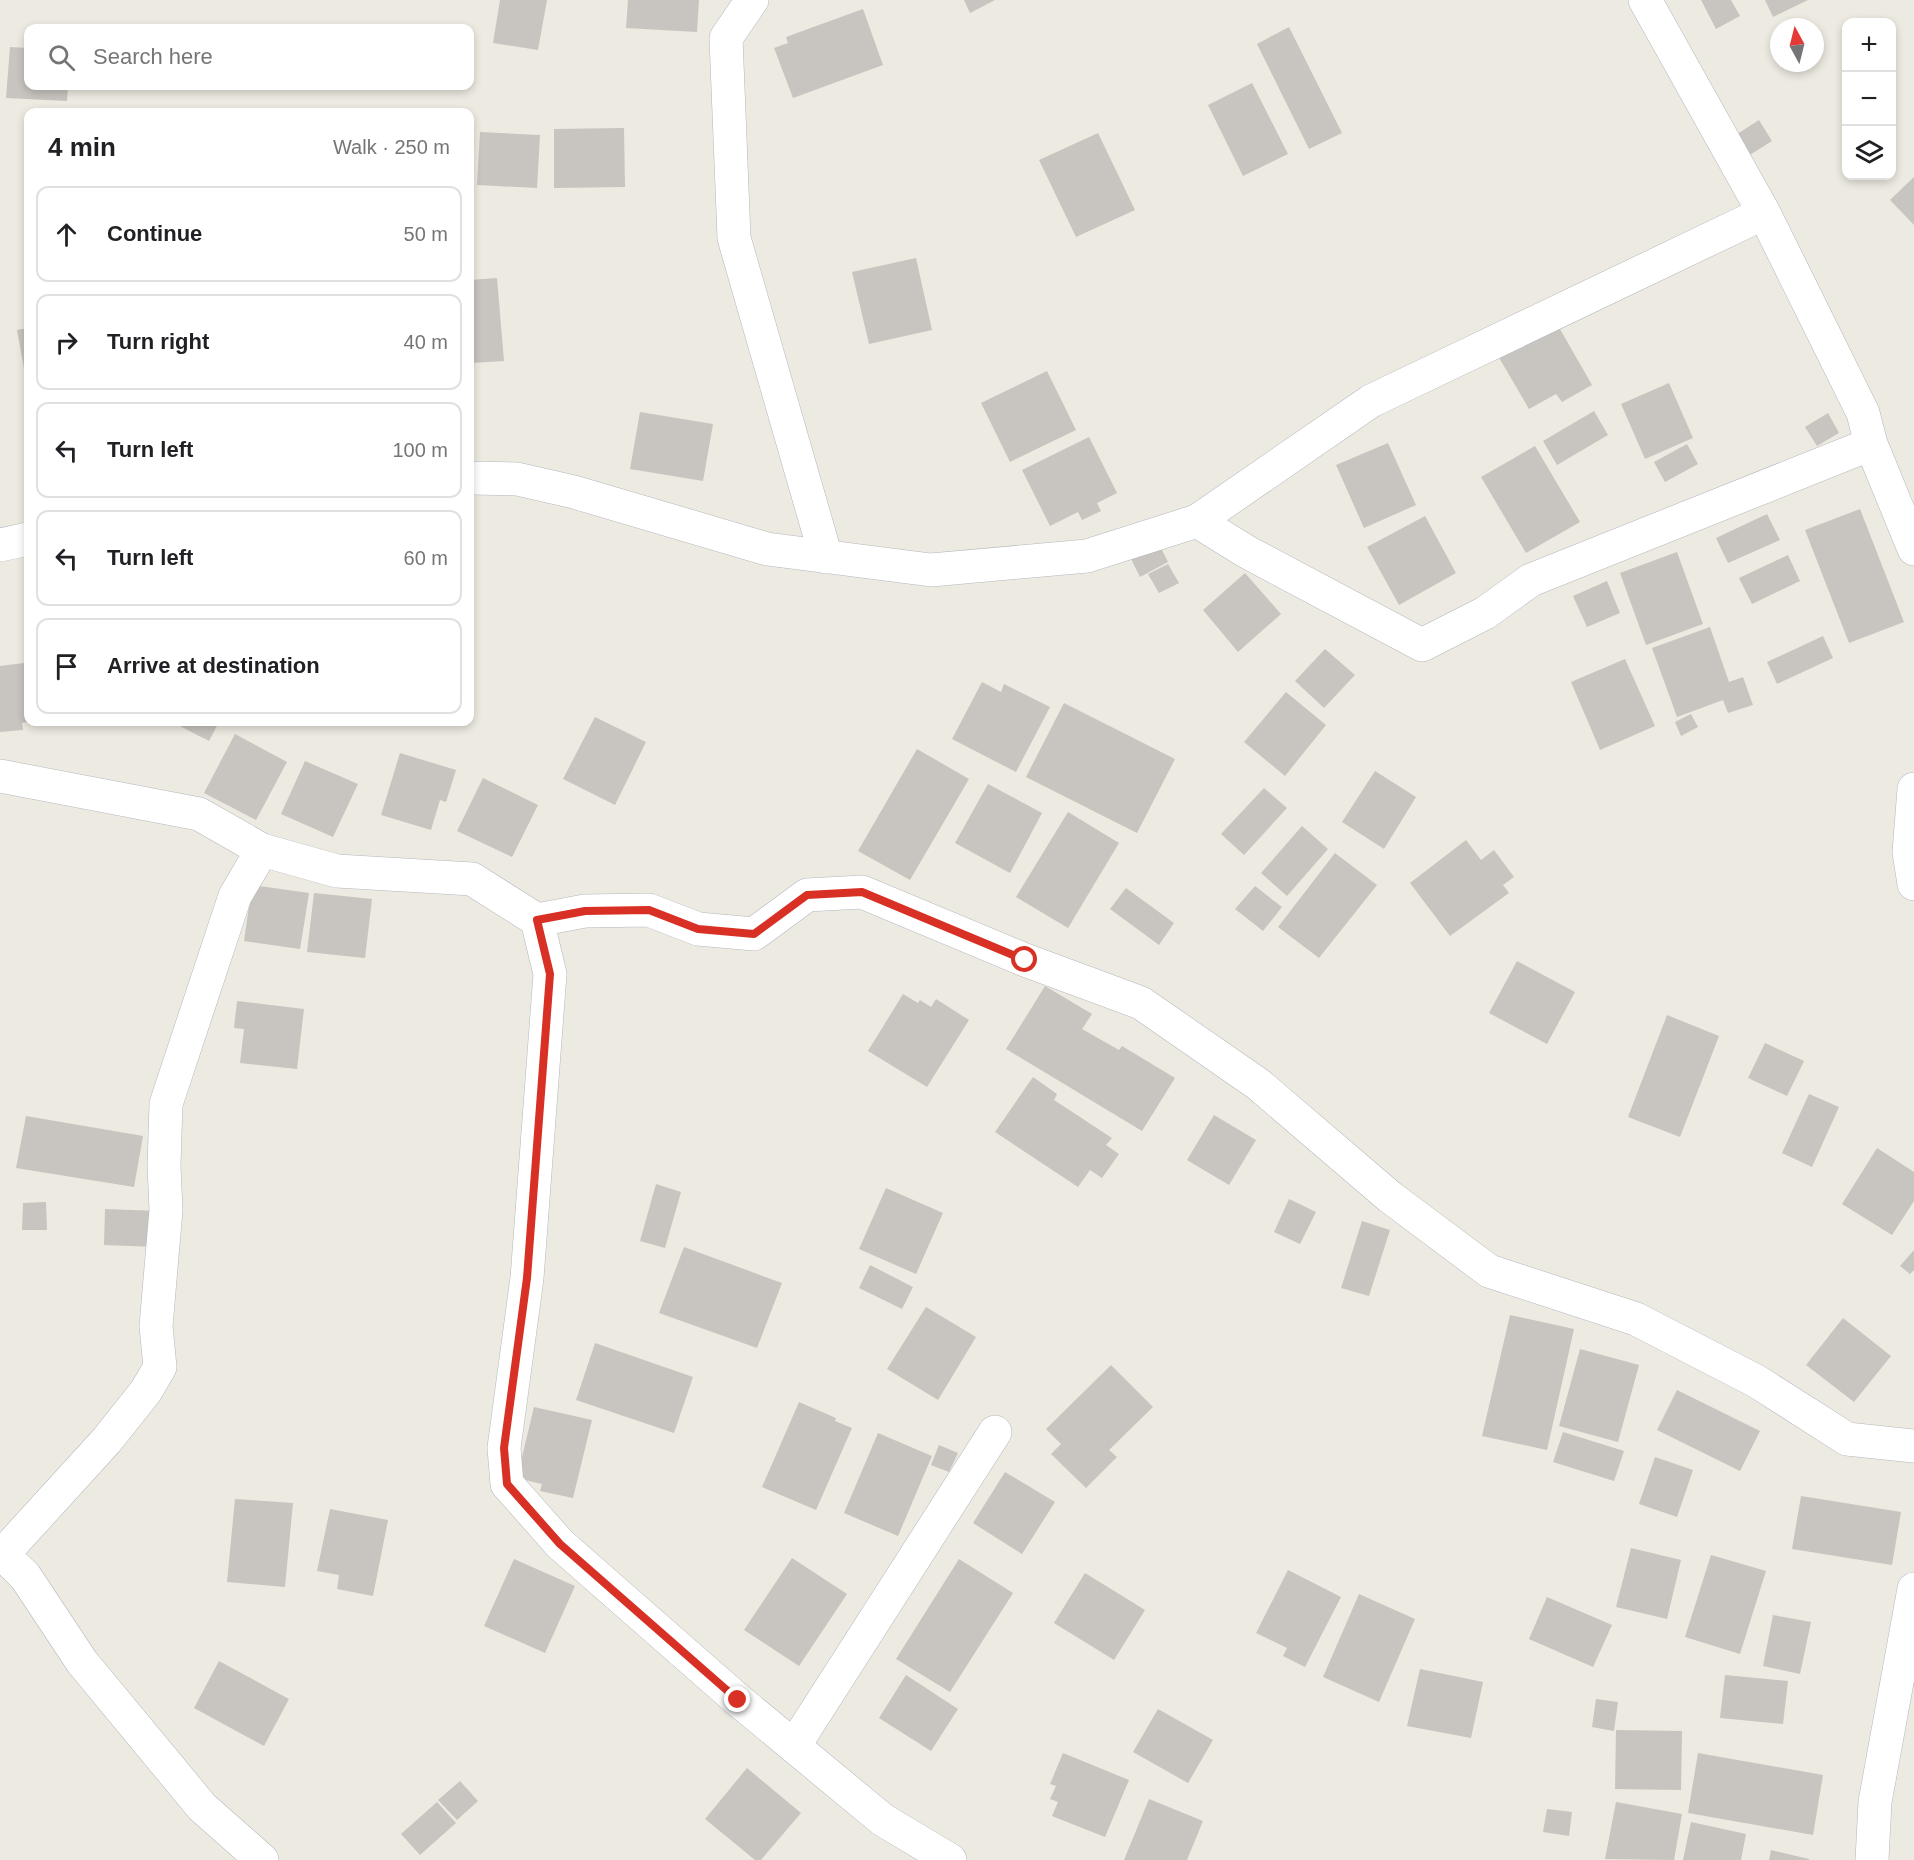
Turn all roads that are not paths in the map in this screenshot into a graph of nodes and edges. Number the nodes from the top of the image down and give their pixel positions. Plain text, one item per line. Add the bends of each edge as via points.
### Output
1 (752, 0) edge
2 (1646, 0) edge
3 (1764, 213) junction
4 (1871, 444) junction
5 (474, 478) edge
6 (1197, 521) junction
7 (24, 540) edge
8 (0, 545) edge
9 (1914, 549) edge
10 (826, 557) junction
11 (0, 776) edge
12 (1914, 789) edge
13 (262, 850) junction
14 (1914, 884) edge
15 (537, 920) junction
16 (994, 1432) dead end
17 (1914, 1446) edge
18 (2, 1552) edge
19 (1914, 1589) edge
20 (794, 1746) junction
21 (262, 1860) edge
22 (950, 1860) edge
23 (1872, 1860) edge

1 - 10 street via 726,38 734,238
2 - 3 street
3 - 4 street via 1863,413
3 - 6 street via 1371,401
4 - 6 street via 1531,580 1485,613 1422,645 1247,552
4 - 9 street
5 - 10 street via 517,479 767,549
6 - 10 street via 1087,556 931,570
7 - 8 street
11 - 13 street via 199,814
12 - 14 street via 1909,852
13 - 15 street via 337,871 472,879
13 - 18 street via 235,896 166,1104 166,1210 156,1326 160,1367 107,1440
15 - 17 street via 585,911 649,910 698,929 754,934 807,895 862,892 1141,1003 1258,1084 1390,1197 1489,1271 1636,1319 1756,1381 1847,1439
15 - 20 street via 550,974 527,1278 504,1448 507,1484 560,1544
16 - 20 street
18 - 21 street via 26,1576 82,1662 202,1808
19 - 23 street via 1875,1802
20 - 22 street via 883,1820

